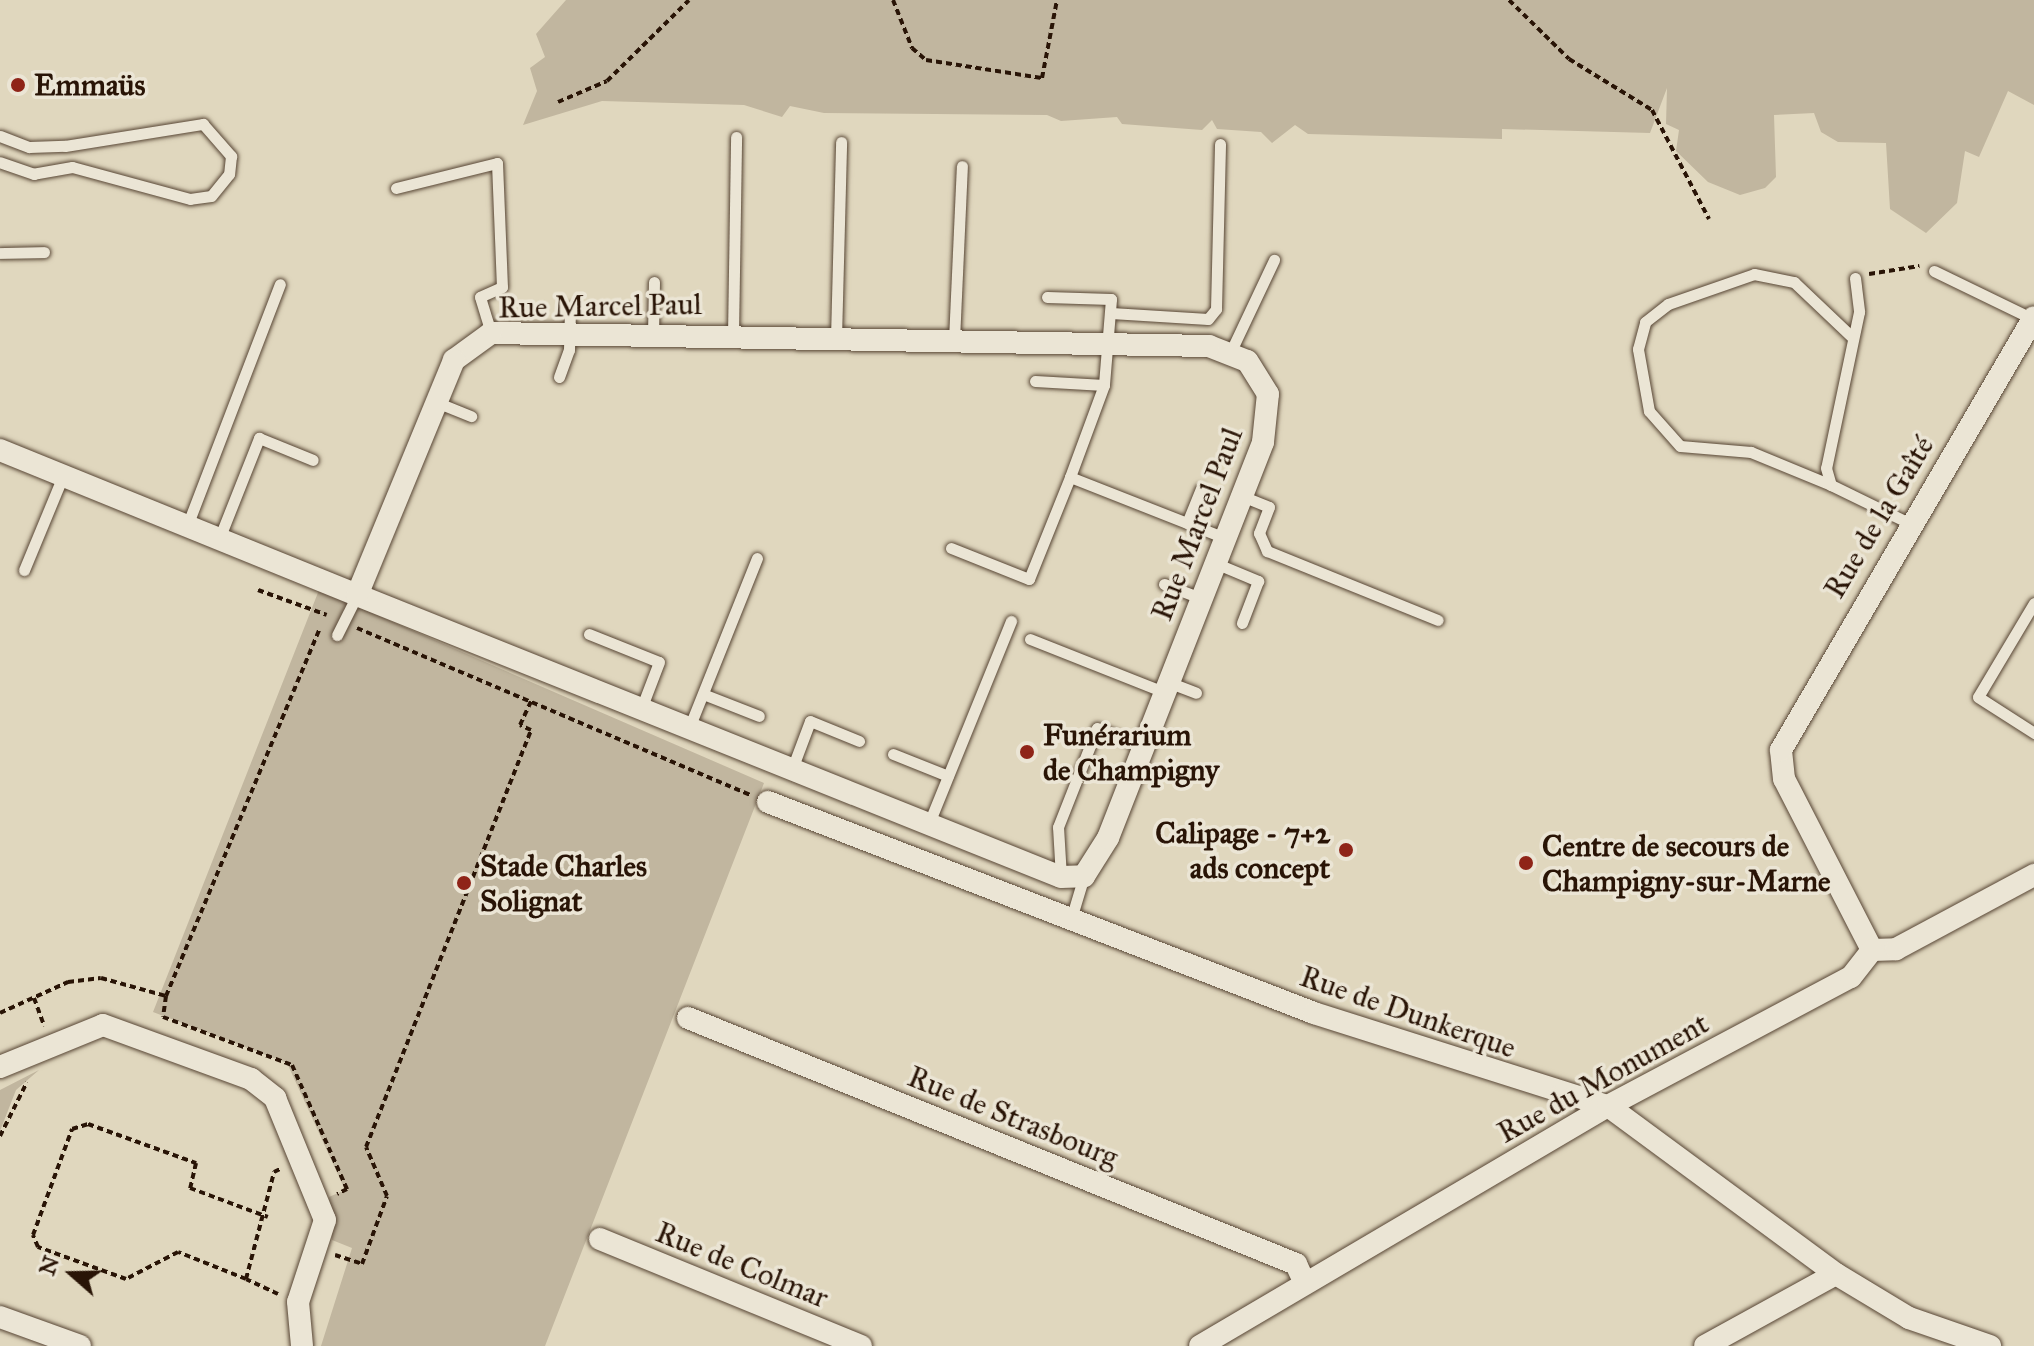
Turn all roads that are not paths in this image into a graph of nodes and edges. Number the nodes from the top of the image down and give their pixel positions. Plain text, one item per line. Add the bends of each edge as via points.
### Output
1 (0, 136) edge
2 (736, 137) dead end
3 (841, 142) dead end
4 (1220, 144) dead end
5 (0, 162) edge
6 (962, 166) dead end
7 (396, 188) dead end
8 (44, 252) dead end
9 (0, 253) edge
10 (1274, 260) dead end
11 (1934, 271) road end
12 (1855, 278) road end
13 (654, 282) dead end
14 (280, 284) dead end
15 (1047, 297) dead end
16 (570, 308) dead end
17 (1111, 313) junction
18 (2033, 318) edge
19 (570, 332) junction
20 (491, 333) junction
21 (653, 334) junction
22 (733, 335) junction
23 (836, 338) junction
24 (1853, 338) junction
25 (954, 340) junction
26 (1111, 344) junction
27 (1231, 351) junction
28 (559, 377) dead end
29 (1035, 381) dead end
30 (1104, 385) junction
31 (436, 402) junction
32 (471, 416) dead end
33 (0, 450) edge
34 (313, 460) dead end
35 (63, 476) junction
36 (1070, 477) junction
37 (1831, 485) junction
38 (1201, 489) dead end
39 (1242, 496) junction
40 (1187, 523) junction
41 (1909, 523) junction
42 (187, 526) junction
43 (1225, 538) junction
44 (219, 539) junction
45 (951, 548) dead end
46 (757, 558) dead end
47 (1215, 563) junction
48 (24, 570) dead end
49 (1164, 584) dead end
50 (357, 595) junction
51 (1201, 598) junction
52 (2034, 603) edge
53 (1438, 620) dead end
54 (1011, 621) dead end
55 (1242, 623) dead end
56 (589, 634) dead end
57 (337, 635) dead end
58 (1030, 639) dead end
59 (1166, 687) junction
60 (1196, 693) dead end
61 (703, 694) junction
62 (641, 709) junction
63 (759, 716) dead end
64 (689, 728) junction
65 (2034, 733) edge
66 (859, 741) dead end
67 (1142, 746) junction
68 (893, 754) dead end
69 (792, 769) junction
70 (948, 776) junction
71 (768, 802) road end
72 (929, 823) junction
73 (2034, 875) edge
74 (1084, 876) junction
75 (1061, 877) junction
76 (1071, 919) junction
77 (1872, 950) junction
78 (688, 1018) dead end
79 (0, 1067) edge
80 (1608, 1106) junction
81 (600, 1239) dead end
82 (1836, 1274) junction
83 (1305, 1283) junction
84 (0, 1317) edge
85 (80, 1346) edge
86 (302, 1346) edge
87 (861, 1346) edge
88 (1200, 1346) edge
89 (1705, 1346) edge
90 (1990, 1346) edge

1 - 5 lane via 29,147 65,146 203,124 231,156 229,174 211,196 190,199 72,167 34,174
2 - 22 lane
3 - 23 lane
4 - 17 lane via 1216,309 1208,319
6 - 25 lane
7 - 20 lane via 497,163 502,287 480,297
8 - 9 lane
10 - 27 lane
11 - 18 lane
12 - 24 lane
13 - 21 lane
14 - 42 lane
15 - 17 lane via 1111,299
16 - 19 lane
17 - 26 lane
18 - 41 street, Rue de la Gaîté
19 - 20 street, Rue Marcel Paul
19 - 21 street, Rue Marcel Paul
19 - 28 lane
20 - 31 street, Rue Marcel Paul via 454,360
21 - 22 street, Rue Marcel Paul
22 - 23 street, Rue Marcel Paul
23 - 25 street, Rue Marcel Paul
24 - 37 lane via 1826,468
24 - 37 lane via 1794,282 1754,274 1668,304 1645,322 1638,349 1639,384 1649,411 1680,446 1751,452
25 - 26 street, Rue Marcel Paul
26 - 27 street, Rue Marcel Paul
26 - 30 lane
27 - 39 street, Rue Marcel Paul via 1261,376 1270,417
29 - 30 lane
30 - 36 lane
31 - 32 lane
31 - 50 street, Rue Marcel Paul
33 - 35 street
34 - 44 lane via 259,438
35 - 42 street
35 - 48 lane
36 - 40 lane
36 - 45 lane via 1029,579
37 - 41 lane
38 - 40 lane
39 - 43 street, Rue Marcel Paul
39 - 53 lane via 1269,507 1259,533 1267,551
40 - 43 lane
41 - 77 street, Rue de la Gaîté via 1781,750 1784,779
42 - 44 street
43 - 47 street, Rue Marcel Paul
44 - 50 street
46 - 61 lane
47 - 51 street, Rue Marcel Paul
47 - 55 lane via 1258,581
49 - 51 lane
50 - 57 lane
50 - 62 street
51 - 59 street, Rue Marcel Paul
52 - 65 lane via 1978,697
54 - 70 lane
56 - 62 lane via 659,662
58 - 59 lane
59 - 60 lane
59 - 67 street, Rue Marcel Paul
61 - 63 lane
61 - 64 lane
62 - 64 street
64 - 69 street
66 - 69 lane via 810,721
67 - 74 street, Rue Marcel Paul via 1108,838
67 - 75 lane via 1097,728 1058,827
68 - 70 lane
69 - 72 street
70 - 72 lane
71 - 76 street, Rue de Dunkerque
72 - 75 street
73 - 77 street via 1896,949
74 - 75 street
74 - 76 lane
76 - 80 street, Rue de Dunkerque via 1314,1013
77 - 80 street, Rue du Monument via 1851,977
78 - 83 street, Rue de Strasbourg via 1296,1264
79 - 86 street via 103,1025 251,1079 275,1098 325,1220 298,1302
80 - 82 street, Rue de Dunkerque
80 - 83 street, Rue du Monument
81 - 87 street, Rue de Colmar
82 - 89 street
82 - 90 street, Rue de Dunkerque via 1909,1318
83 - 88 street, Rue du Monument
84 - 85 street

